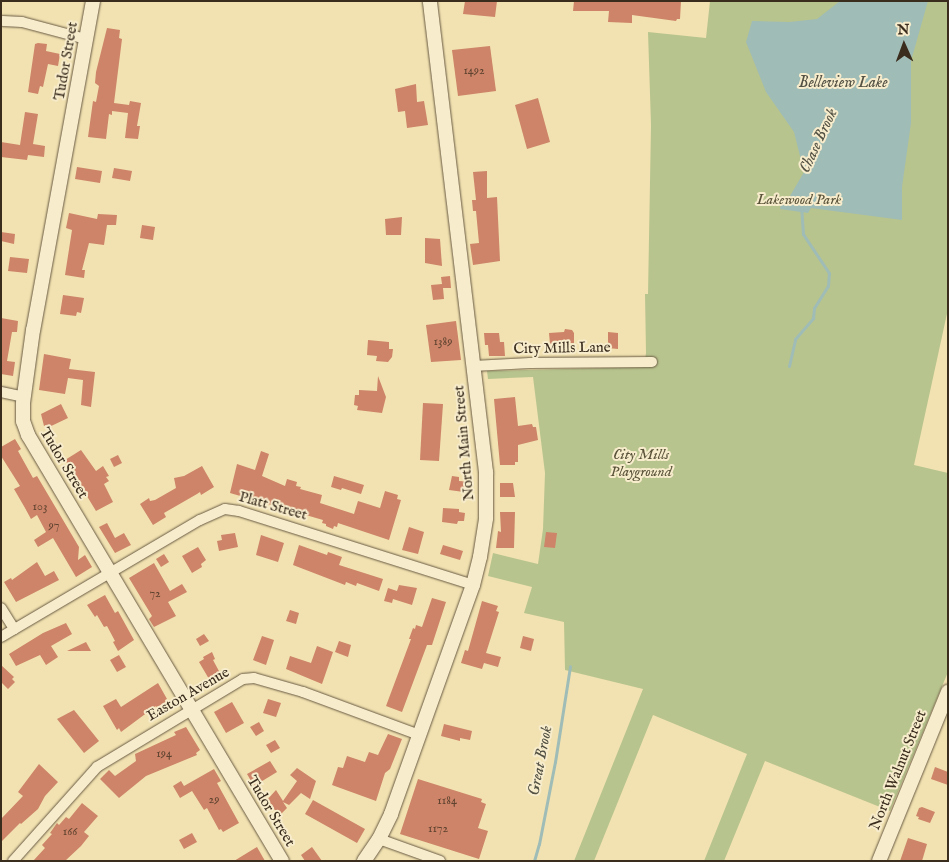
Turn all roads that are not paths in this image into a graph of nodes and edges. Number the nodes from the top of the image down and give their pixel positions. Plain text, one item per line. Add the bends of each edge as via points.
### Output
1 (93, 1) edge
2 (430, 1) edge
3 (3, 21) dead end
4 (86, 40) junction
5 (652, 362) dead end
6 (473, 366) junction
7 (1, 392) edge
8 (24, 397) junction
9 (110, 573) junction
10 (473, 585) junction
11 (1, 608) edge
12 (14, 630) junction
13 (1, 637) edge
14 (948, 692) edge
15 (191, 708) junction
16 (419, 734) junction
17 (379, 839) junction
18 (13, 861) edge
19 (282, 861) edge
20 (364, 861) edge
21 (440, 861) edge
22 (879, 861) edge

1 - 4 street, Tudor Street
2 - 6 street, North Main Street
3 - 4 street via 22,22
4 - 8 street, Tudor Street
5 - 6 street, City Mills Lane
6 - 10 street, North Main Street via 487,496 482,544
7 - 8 street
8 - 9 street, Tudor Street via 26,431
9 - 10 street, Platt Street via 212,513 228,509
9 - 12 street, Platt Street
9 - 15 street, Tudor Street
10 - 16 street, North Main Street
11 - 12 street
12 - 13 street, Platt Street
14 - 22 street, North Walnut Street
15 - 16 street, Easton Avenue via 239,680 254,678 316,696
15 - 18 street, Easton Avenue via 97,767
15 - 19 street, Tudor Street
16 - 17 street, North Main Street
17 - 20 street, North Main Street
17 - 21 street

